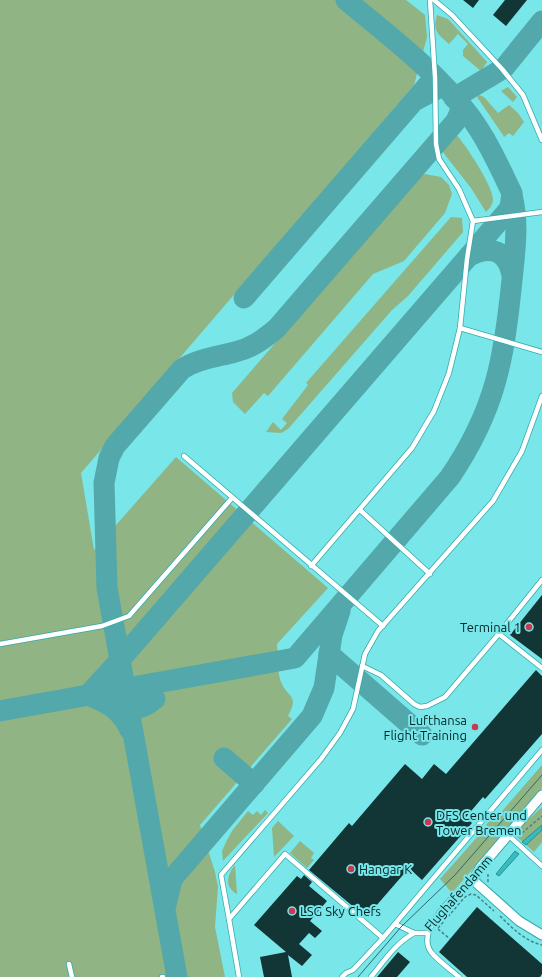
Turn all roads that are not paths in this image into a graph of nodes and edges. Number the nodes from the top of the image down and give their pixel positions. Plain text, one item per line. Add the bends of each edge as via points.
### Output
1 (430, 0) edge
2 (434, 0) edge
3 (542, 140) edge
4 (542, 212) edge
5 (473, 221) junction
6 (460, 328) junction
7 (542, 352) edge
8 (542, 396) edge
9 (184, 456) dead end
10 (232, 498) junction
11 (360, 510) junction
12 (311, 566) junction
13 (430, 574) junction
14 (542, 580) edge
15 (383, 626) junction
16 (499, 634) junction
17 (0, 644) edge
18 (362, 666) junction
19 (542, 668) edge
20 (542, 750) edge
21 (542, 795) edge
22 (542, 801) edge
23 (530, 809) junction
24 (511, 838) junction
25 (542, 866) edge
26 (473, 880) junction
27 (229, 919) junction
28 (395, 924) junction
29 (414, 933) junction
30 (427, 933) junction
31 (542, 935) edge
32 (383, 938) junction
33 (69, 964) dead end
34 (72, 977) edge
35 (239, 977) edge
36 (342, 977) edge
37 (371, 977) edge
38 (459, 977) edge

1 - 5 lane via 436,144 439,159 459,188
2 - 3 lane via 452,15 523,95
4 - 5 lane
5 - 6 lane
6 - 7 lane
6 - 11 lane via 449,373 434,411 412,448
8 - 13 lane via 522,451 493,501
9 - 10 lane
10 - 12 lane
10 - 17 lane via 129,616 102,626
11 - 12 lane
11 - 13 lane
12 - 15 lane
13 - 15 lane
14 - 16 lane
15 - 18 lane via 365,654
16 - 18 lane via 445,697 427,706 420,707 414,704 381,675
16 - 19 lane
18 - 27 lane via 353,709 340,733 322,759 221,875
20 - 28 lane
21 - 23 street, Flughafendamm
22 - 23 street, Flughafendamm
23 - 24 street, Flughafendamm
24 - 25 lane
24 - 26 street, Flughafendamm via 480,868
26 - 30 lane, Flughafendamm via 455,895
26 - 31 street via 524,925
27 - 32 lane via 285,854
27 - 35 lane
28 - 29 lane, Flughafendamm
28 - 32 lane
29 - 30 lane, Flughafendamm
29 - 37 lane via 395,948
30 - 38 lane via 431,952
32 - 36 lane via 353,970
33 - 34 lane

